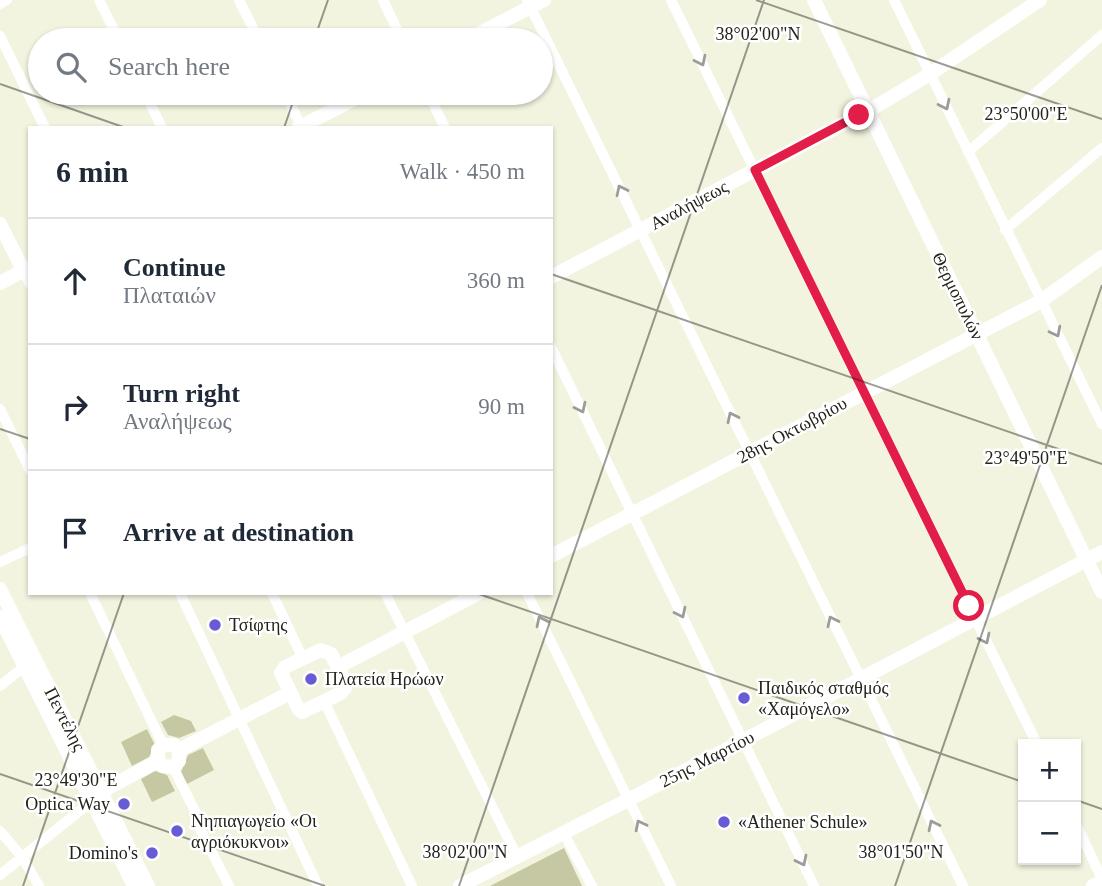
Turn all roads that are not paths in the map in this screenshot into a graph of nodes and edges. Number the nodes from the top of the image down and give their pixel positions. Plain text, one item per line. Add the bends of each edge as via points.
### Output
1 (8, 0) edge
2 (99, 0) edge
3 (239, 0) edge
4 (383, 0) edge
5 (544, 0) edge
6 (671, 0) edge
7 (814, 0) edge
8 (894, 0) edge
9 (1040, 0) edge
10 (0, 4) edge
11 (529, 4) edge
12 (113, 28) edge
13 (253, 28) edge
14 (396, 28) edge
15 (488, 28) edge
16 (541, 28) edge
17 (1102, 35) edge
18 (0, 36) edge
19 (553, 53) edge
20 (930, 74) junction
21 (28, 93) edge
22 (34, 105) edge
23 (151, 105) edge
24 (290, 105) edge
25 (343, 105) edge
26 (434, 105) edge
27 (868, 111) junction
28 (44, 126) edge
29 (161, 126) edge
30 (300, 126) edge
31 (302, 126) edge
32 (444, 126) edge
33 (1102, 148) edge
34 (968, 152) junction
35 (755, 170) junction
36 (0, 224) edge
37 (640, 230) junction
38 (1005, 230) junction
39 (1102, 257) edge
40 (28, 274) edge
41 (553, 276) edge
42 (0, 283) edge
43 (1041, 301) junction
44 (976, 334) junction
45 (553, 350) edge
46 (864, 392) junction
47 (1098, 405) edge
48 (0, 409) edge
49 (1102, 424) edge
50 (749, 452) junction
51 (28, 466) edge
52 (632, 513) junction
53 (28, 549) edge
54 (1102, 552) edge
55 (553, 554) edge
56 (1086, 561) junction
57 (0, 562) edge
58 (0, 589) edge
59 (1102, 592) edge
60 (91, 595) edge
61 (181, 595) edge
62 (273, 595) edge
63 (386, 595) edge
64 (475, 595) edge
65 (528, 595) edge
66 (0, 617) edge
67 (975, 619) junction
68 (404, 633) junction
69 (303, 659) junction
70 (25, 666) junction
71 (338, 667) junction
72 (861, 679) junction
73 (0, 686) edge
74 (290, 692) junction
75 (324, 701) junction
76 (240, 719) junction
77 (1035, 739) edge
78 (743, 741) junction
79 (163, 745) junction
80 (179, 750) junction
81 (158, 761) junction
82 (173, 766) junction
83 (94, 794) junction
84 (627, 799) junction
85 (0, 831) edge
86 (563, 832) junction
87 (1081, 835) edge
88 (517, 856) junction
89 (22, 857) junction
90 (0, 875) edge
91 (1102, 881) edge
92 (39, 886) edge
93 (134, 886) edge
94 (148, 886) edge
95 (229, 886) edge
96 (318, 886) edge
97 (412, 886) edge
98 (460, 886) edge
99 (592, 886) edge
100 (671, 886) edge
101 (814, 886) edge
102 (963, 886) edge
103 (1093, 886) edge

1 - 10 street
2 - 12 street
3 - 13 street
4 - 14 street
5 - 11 street
6 -> 35 street
7 - 27 street, Θερμοπυλών
8 - 20 street
9 - 20 street, Αναλήψεως
11 - 15 street
16 -> 11 street
17 - 34 street
18 - 21 street
37 -> 19 street
20 - 27 street, Αναλήψεως
20 -> 34 street
22 - 28 street
23 - 29 street
24 - 30 street
25 - 31 street
26 - 32 street
27 - 35 street, Αναλήψεως
27 - 44 street, Θερμοπυλών
33 - 38 street
34 - 38 street
35 - 37 street, Αναλήψεως
35 - 46 street
36 - 40 street
37 - 41 street, Αναλήψεως
50 -> 37 street
38 - 43 street
39 - 43 street, 28ης Οκτωβρίου
40 - 42 street
43 - 44 street, 28ης Οκτωβρίου
43 -> 47 street
44 - 46 street, 28ης Οκτωβρίου
44 - 56 street, Θερμοπυλών
45 -> 52 street
46 - 50 street, 28ης Οκτωβρίου
46 - 67 street
47 - 49 street
48 - 51 street
50 - 52 street, 28ης Οκτωβρίου
72 -> 50 street
52 - 55 street, 28ης Οκτωβρίου
52 -> 78 street
53 - 57 street
54 - 56 street, 25ης Μαρτίου
56 - 59 street, Θερμοπυλών
56 - 67 street, 25ης Μαρτίου
58 - 83 street, Πεντέλης
60 - 79 street
61 - 76 street
62 - 69 street
63 - 68 street
64 - 68 street
84 -> 65 street
66 - 70 street, Πεντέλης
67 - 72 street, 25ης Μαρτίου
67 -> 77 street
68 - 71 street
68 - 88 street
69 - 71 street via 325,650
69 - 74 street via 282,671
70 - 73 street
70 - 83 street, Πεντέλης
71 - 75 street via 345,688
72 - 78 street, 25ης Μαρτίου
102 -> 72 street
74 - 75 street via 302,712
74 - 76 street
75 - 97 street
76 - 80 street
76 - 96 street
78 - 84 street, 25ης Μαρτίου
78 -> 101 street
79 - 80 street
79 - 81 street
80 - 82 street via 179,761
81 - 82 street via 166,768
81 - 83 street
82 - 95 street
83 - 89 street
83 - 93 street, Πεντέλης
83 - 94 street, Πεντέλης
84 - 86 street, 25ης Μαρτίου
100 -> 84 street
85 - 89 street
86 - 88 street, 25ης Μαρτίου
86 - 99 street
87 - 91 street
88 - 98 street, 25ης Μαρτίου
89 - 90 street
89 - 92 street
91 - 103 street

